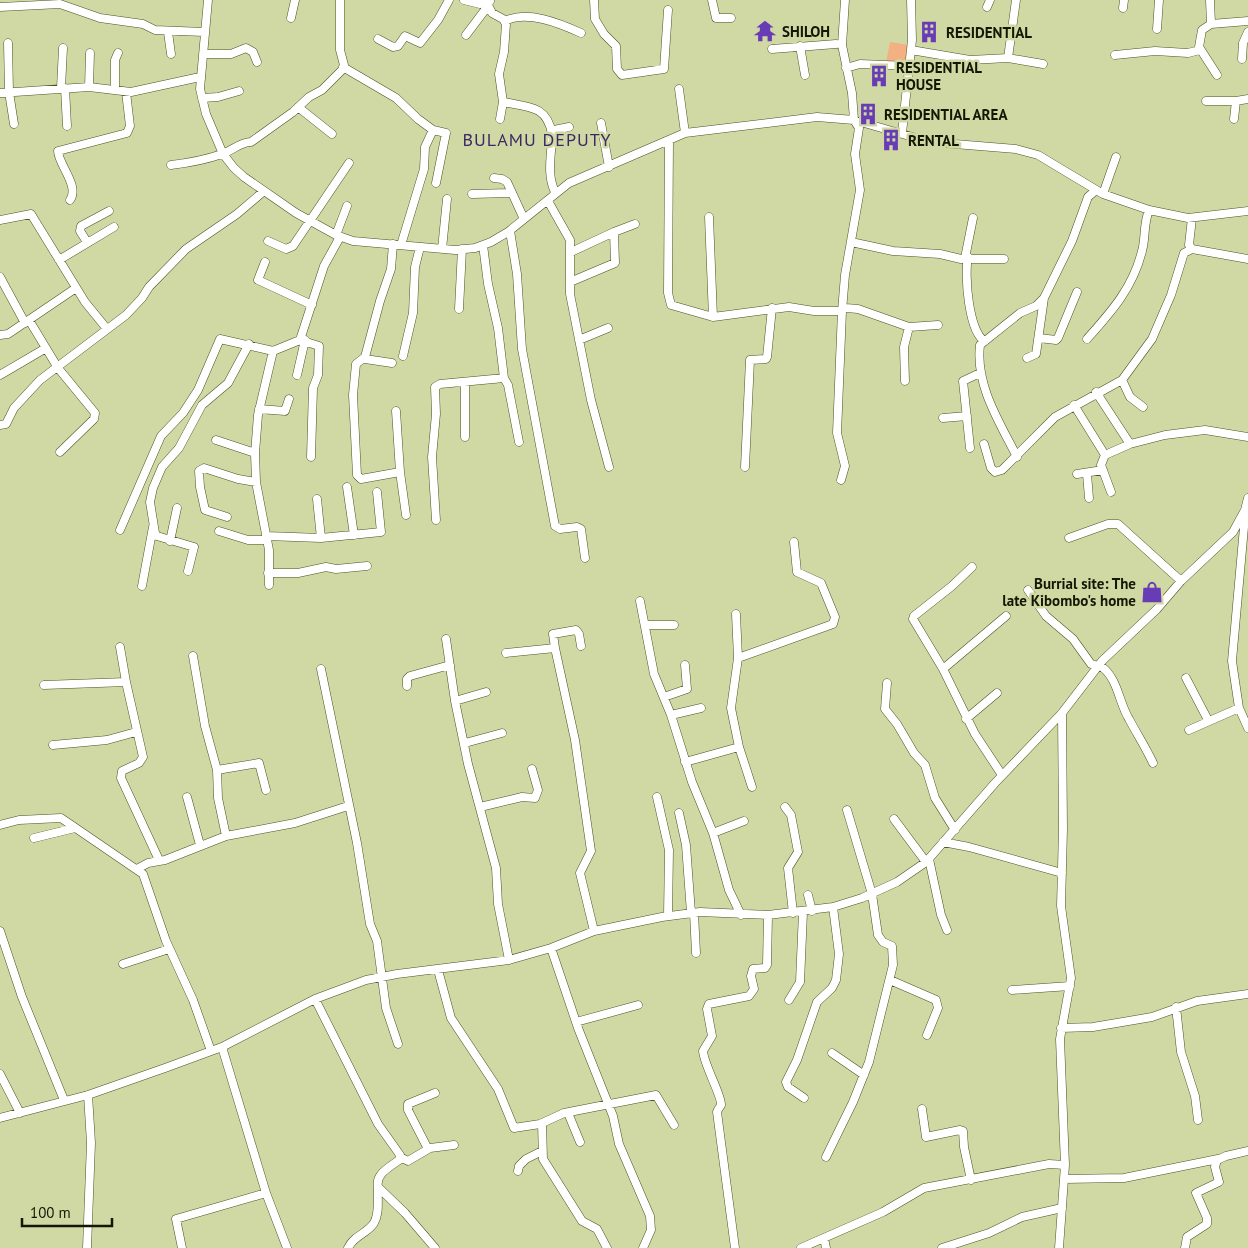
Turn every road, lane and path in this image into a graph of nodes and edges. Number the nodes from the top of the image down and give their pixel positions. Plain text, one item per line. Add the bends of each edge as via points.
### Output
1 (208, 0) edge
2 (295, 0) edge
3 (340, 0) edge
4 (449, 0) edge
5 (464, 0) edge
6 (594, 0) edge
7 (712, 0) edge
8 (845, 0) edge
9 (911, 0) edge
10 (1016, 0) edge
11 (1159, 0) edge
12 (1210, 0) edge
13 (489, 3) edge
14 (0, 7) edge
15 (668, 10) dead end
16 (291, 18) dead end
17 (731, 18) dead end
18 (505, 21) junction
19 (1248, 21) edge
20 (1211, 24) junction
21 (1156, 29) dead end
22 (168, 32) junction
23 (204, 32) junction
24 (1248, 32) edge
25 (581, 33) dead end
26 (466, 34) dead end
27 (378, 39) dead end
28 (8, 43) dead end
29 (836, 44) dead end
30 (800, 46) junction
31 (63, 48) dead end
32 (772, 49) dead end
33 (911, 50) junction
34 (1200, 50) junction
35 (90, 53) dead end
36 (118, 53) dead end
37 (172, 54) dead end
38 (203, 54) junction
39 (1115, 54) dead end
40 (1008, 58) junction
41 (1242, 59) dead end
42 (257, 62) dead end
43 (1043, 64) dead end
44 (910, 66) junction
45 (343, 68) junction
46 (846, 68) junction
47 (1217, 75) dead end
48 (805, 76) dead end
49 (200, 77) junction
50 (89, 87) junction
51 (63, 88) junction
52 (679, 89) dead end
53 (115, 90) junction
54 (239, 91) dead end
55 (9, 92) junction
56 (126, 92) junction
57 (0, 93) edge
58 (202, 98) junction
59 (1248, 99) edge
60 (1206, 101) dead end
61 (1236, 101) junction
62 (504, 102) junction
63 (298, 107) junction
64 (1234, 118) dead end
65 (500, 119) dead end
66 (854, 120) junction
67 (601, 123) dead end
68 (14, 124) dead end
69 (66, 126) dead end
70 (569, 127) dead end
71 (434, 130) junction
72 (686, 133) junction
73 (902, 133) junction
74 (332, 134) dead end
75 (552, 134) junction
76 (668, 140) junction
77 (223, 154) junction
78 (1116, 156) dead end
79 (349, 163) dead end
80 (171, 165) dead end
81 (608, 167) junction
82 (494, 178) dead end
83 (436, 183) dead end
84 (264, 191) junction
85 (511, 192) junction
86 (555, 192) junction
87 (1099, 192) junction
88 (472, 194) dead end
89 (447, 199) dead end
90 (70, 200) dead end
91 (548, 201) junction
92 (347, 206) dead end
93 (1149, 210) junction
94 (109, 211) dead end
95 (1248, 212) edge
96 (709, 217) dead end
97 (524, 218) junction
98 (973, 218) dead end
99 (1192, 218) junction
100 (0, 220) edge
101 (310, 221) junction
102 (635, 224) dead end
103 (114, 228) dead end
104 (510, 231) junction
105 (614, 232) junction
106 (338, 236) junction
107 (268, 241) dead end
108 (87, 242) junction
109 (851, 242) junction
110 (397, 244) junction
111 (483, 246) junction
112 (420, 247) junction
113 (442, 249) junction
114 (462, 249) junction
115 (1192, 249) junction
116 (571, 252) junction
117 (966, 258) junction
118 (1248, 258) edge
119 (1004, 259) dead end
120 (59, 260) junction
121 (266, 262) dead end
122 (0, 277) edge
123 (570, 282) junction
124 (76, 288) junction
125 (1077, 292) dead end
126 (1044, 298) junction
127 (312, 305) junction
128 (772, 308) junction
129 (459, 309) dead end
130 (844, 309) junction
131 (713, 317) junction
132 (27, 322) junction
133 (938, 325) dead end
134 (909, 327) junction
135 (608, 328) dead end
136 (107, 329) junction
137 (0, 335) edge
138 (1039, 338) junction
139 (1087, 339) dead end
140 (303, 340) junction
141 (579, 340) junction
142 (985, 341) junction
143 (249, 344) junction
144 (46, 348) junction
145 (274, 352) junction
146 (403, 356) dead end
147 (1027, 358) dead end
148 (364, 359) junction
149 (392, 363) dead end
150 (58, 368) junction
151 (980, 373) junction
152 (0, 375) edge
153 (296, 375) dead end
154 (504, 378) junction
155 (1122, 380) junction
156 (905, 381) dead end
157 (465, 382) junction
158 (1096, 392) junction
159 (289, 399) dead end
160 (1074, 405) junction
161 (1143, 407) dead end
162 (259, 409) junction
163 (396, 411) dead end
164 (967, 416) junction
165 (943, 418) dead end
166 (0, 425) edge
167 (465, 437) dead end
168 (1248, 437) edge
169 (216, 440) dead end
170 (519, 442) dead end
171 (984, 444) dead end
172 (1130, 444) junction
173 (970, 448) dead end
174 (60, 452) dead end
175 (255, 454) junction
176 (1105, 455) junction
177 (311, 457) dead end
178 (1017, 457) junction
179 (610, 467) dead end
180 (744, 467) dead end
181 (1103, 470) junction
182 (400, 472) junction
183 (1077, 474) dead end
184 (1087, 474) junction
185 (841, 480) dead end
186 (256, 482) junction
187 (347, 488) dead end
188 (377, 492) dead end
189 (1111, 492) dead end
190 (1089, 498) dead end
191 (1248, 498) edge
192 (317, 499) dead end
193 (177, 508) dead end
194 (1246, 509) edge
195 (406, 515) dead end
196 (227, 517) dead end
197 (436, 520) dead end
198 (153, 527) junction
199 (120, 530) dead end
200 (219, 531) dead end
201 (354, 535) junction
202 (267, 538) junction
203 (321, 538) junction
204 (1069, 538) dead end
205 (170, 541) junction
206 (794, 542) dead end
207 (585, 558) dead end
208 (366, 566) dead end
209 (972, 567) dead end
210 (188, 571) dead end
211 (268, 573) junction
212 (1181, 581) junction
213 (269, 585) dead end
214 (142, 586) dead end
215 (1028, 590) dead end
216 (640, 601) dead end
217 (736, 614) dead end
218 (1006, 616) dead end
219 (645, 625) junction
220 (674, 625) dead end
221 (446, 639) dead end
222 (581, 646) dead end
223 (120, 647) dead end
224 (555, 648) junction
225 (506, 653) dead end
226 (194, 656) dead end
227 (738, 658) junction
228 (685, 664) dead end
229 (450, 665) junction
230 (1100, 666) junction
231 (320, 669) dead end
232 (943, 669) junction
233 (1186, 678) dead end
234 (126, 682) junction
235 (887, 683) dead end
236 (44, 685) dead end
237 (407, 686) dead end
238 (486, 692) dead end
239 (997, 693) dead end
240 (664, 697) junction
241 (455, 701) junction
242 (701, 708) dead end
243 (1239, 708) junction
244 (1062, 712) junction
245 (671, 715) junction
246 (966, 719) junction
247 (1208, 720) junction
248 (1248, 728) edge
249 (1189, 730) dead end
250 (136, 732) junction
251 (502, 733) dead end
252 (465, 743) junction
253 (53, 745) dead end
254 (740, 748) junction
255 (685, 762) junction
256 (1153, 763) dead end
257 (532, 769) dead end
258 (217, 770) junction
259 (1002, 775) junction
260 (752, 787) dead end
261 (266, 790) dead end
262 (186, 796) dead end
263 (657, 796) dead end
264 (348, 806) junction
265 (480, 807) junction
266 (785, 807) dead end
267 (847, 810) dead end
268 (679, 813) dead end
269 (894, 819) dead end
270 (744, 821) dead end
271 (0, 825) edge
272 (75, 828) junction
273 (955, 830) junction
274 (713, 833) junction
275 (226, 836) junction
276 (34, 838) dead end
277 (943, 842) junction
278 (200, 845) junction
279 (159, 860) junction
280 (928, 860) junction
281 (137, 869) junction
282 (1062, 873) junction
283 (872, 894) junction
284 (808, 895) dead end
285 (833, 907) junction
286 (808, 911) junction
287 (693, 913) junction
288 (793, 913) junction
289 (741, 915) junction
290 (668, 916) junction
291 (768, 916) junction
292 (947, 930) dead end
293 (0, 931) edge
294 (594, 931) junction
295 (551, 948) junction
296 (169, 949) junction
297 (696, 954) dead end
298 (509, 960) junction
299 (123, 964) dead end
300 (438, 970) junction
301 (382, 976) junction
302 (890, 980) junction
303 (1070, 986) junction
304 (1012, 990) dead end
305 (1248, 994) edge
306 (315, 999) junction
307 (789, 1000) dead end
308 (638, 1005) dead end
309 (1176, 1007) junction
310 (576, 1022) junction
311 (1062, 1028) junction
312 (927, 1035) dead end
313 (398, 1044) dead end
314 (222, 1047) junction
315 (211, 1051) junction
316 (832, 1053) dead end
317 (0, 1074) edge
318 (864, 1075) junction
319 (435, 1093) dead end
320 (88, 1095) junction
321 (804, 1098) dead end
322 (64, 1100) junction
323 (609, 1105) junction
324 (922, 1110) dead end
325 (568, 1112) junction
326 (20, 1113) junction
327 (0, 1118) edge
328 (1198, 1120) dead end
329 (542, 1123) junction
330 (674, 1125) dead end
331 (580, 1142) dead end
332 (454, 1145) dead end
333 (428, 1150) junction
334 (542, 1151) junction
335 (1248, 1151) edge
336 (400, 1157) junction
337 (826, 1157) dead end
338 (1218, 1159) junction
339 (1065, 1164) junction
340 (518, 1171) dead end
341 (1064, 1179) junction
342 (971, 1180) junction
343 (378, 1187) junction
344 (266, 1193) junction
345 (1062, 1208) junction
346 (824, 1238) junction
347 (87, 1248) edge
348 (182, 1248) edge
349 (287, 1248) edge
350 (348, 1248) edge
351 (435, 1248) edge
352 (607, 1248) edge
353 (643, 1248) edge
354 (735, 1248) edge
355 (801, 1248) edge
356 (826, 1248) edge
357 (942, 1248) edge
358 (1059, 1248) edge
359 (1185, 1248) edge

1 - 23 street
2 - 16 street
3 - 45 street
4 - 27 street via 420,43 405,36 398,46 393,47
5 - 13 street
6 - 15 street via 595,19 616,46 617,69 622,74 664,69
7 - 17 street via 716,18
8 - 46 street via 842,45
9 - 33 street
10 - 40 street
11 - 21 street
12 - 20 street
13 - 18 street via 492,13
13 - 26 street
14 - 22 street via 62,4 107,20 143,24
18 - 25 street via 518,15 561,24
18 - 62 street via 504,52 498,74
19 - 20 street
20 - 34 street via 1202,30
22 - 23 street
22 - 37 street
23 - 38 street
24 - 41 street
28 - 55 street
29 - 30 street
30 - 32 street
30 - 48 street
31 - 51 street
33 - 40 street via 970,60
33 - 44 street
34 - 39 street
34 - 47 street
35 - 50 street
36 - 53 street
38 - 42 street via 231,54 246,48 253,52
38 - 49 street
40 - 43 street
44 - 46 street via 860,64
44 - 73 street
45 - 63 street via 322,90
45 - 71 street via 396,98
46 - 66 street
49 - 56 street
49 - 58 street
50 - 51 street
50 - 53 street
51 - 55 street
51 - 69 street
52 - 72 street
53 - 56 street
54 - 58 street
55 - 57 street
55 - 68 street
56 - 90 street via 130,126 127,133 58,150 72,188
58 - 77 street
59 - 61 street
60 - 61 street
61 - 64 street
62 - 65 street
62 - 75 street via 539,110 550,120
63 - 74 street
63 - 77 street via 251,142
66 - 72 street via 817,117
66 - 73 street
66 - 109 street via 859,128 855,154 860,190
67 - 81 street
70 - 75 street via 554,130
71 - 83 street via 446,134
71 - 110 street via 425,147 424,169
72 - 76 street
73 - 87 street via 930,142 1016,149 1038,155
75 - 86 street via 550,158
76 - 81 street
76 - 131 street via 669,300 671,305
77 - 80 street
77 - 84 street via 234,168
78 - 87 street
79 - 101 street
81 - 86 street
82 - 85 street via 505,180
84 - 101 street
84 - 136 street via 186,249 126,315
85 - 88 street
85 - 97 street
86 - 91 street
87 - 93 street
87 - 126 street via 1088,197 1072,241
89 - 113 street
91 - 97 street
91 - 116 street via 568,234
92 - 106 street
93 - 99 street
93 - 139 street via 1144,224 1142,250 1129,286 1120,302
94 - 108 street via 81,226 80,231
95 - 99 street
96 - 131 street
97 - 104 street
98 - 117 street
99 - 115 street via 1189,245
100 - 120 street via 32,214
101 - 106 street
101 - 107 street via 291,248
102 - 105 street
103 - 108 street
104 - 111 street
104 - 207 street via 517,274 522,349 555,526 581,529
105 - 116 street
105 - 123 street via 615,263
106 - 110 street via 353,241
106 - 127 street via 324,266
108 - 120 street
109 - 117 street via 893,251
109 - 130 street via 845,275
110 - 112 street
110 - 148 street
111 - 114 street
111 - 154 street
112 - 113 street
112 - 146 street via 415,267 413,313
113 - 114 street
114 - 129 street
115 - 118 street
115 - 155 street via 1184,253 1152,339
116 - 123 street
117 - 119 street
117 - 142 street via 972,315 979,336
120 - 124 street
121 - 127 street via 258,280
122 - 132 street
123 - 141 street
124 - 132 street
124 - 136 street
125 - 138 street via 1056,340
126 - 138 street
126 - 142 street
127 - 140 street
128 - 130 street
128 - 131 street
128 - 180 street via 767,357 750,360
130 - 134 street via 858,309
130 - 185 street via 837,432 845,466
132 - 137 street via 8,334
132 - 144 street
133 - 134 street
134 - 156 street via 904,347
135 - 141 street
136 - 150 street
138 - 147 street via 1036,354
140 - 145 street
140 - 153 street
140 - 177 street via 318,344 320,348 318,375 313,388
141 - 179 street via 591,400
142 - 151 street via 980,346
143 - 145 street
143 - 198 street via 228,383 202,405 179,448 162,467 152,488
143 - 199 street via 222,338 217,342 198,390 183,413 161,436
144 - 150 street
144 - 152 street
145 - 162 street
148 - 149 street
148 - 182 street via 357,362 352,395 357,475 361,479
150 - 166 street via 22,396 6,424
150 - 174 street via 95,416
151 - 164 street via 963,381
151 - 178 street
154 - 157 street
154 - 170 street
155 - 158 street
155 - 161 street via 1130,397
157 - 167 street
157 - 197 street via 435,387 432,457
158 - 160 street
158 - 172 street
159 - 162 street via 285,411
160 - 176 street
160 - 178 street via 1055,417
162 - 175 street
163 - 182 street
164 - 165 street
164 - 173 street
168 - 172 street via 1204,430
169 - 175 street
171 - 178 street via 995,472
172 - 176 street
175 - 186 street
176 - 181 street via 1101,462
181 - 184 street
181 - 189 street
182 - 195 street
183 - 184 street
184 - 190 street
186 - 196 street via 204,468 199,471 205,510
186 - 202 street
187 - 201 street
188 - 201 street via 381,532
191 - 194 street
192 - 203 street
193 - 205 street
194 - 212 street via 1233,532
194 - 243 street via 1232,661
198 - 205 street via 157,536
198 - 214 street
200 - 202 street via 248,540
201 - 203 street
202 - 203 street
202 - 211 street
204 - 212 street via 1108,524 1118,524
205 - 210 street via 194,547
206 - 227 street via 797,572 821,583 835,618 833,624
208 - 211 street
209 - 232 street via 914,616 914,624
211 - 213 street
212 - 230 street
215 - 230 street via 1046,616 1073,639 1091,664
216 - 219 street
217 - 227 street
218 - 232 street
219 - 220 street
219 - 240 street via 654,674
221 - 229 street
222 - 224 street via 576,630 553,634
223 - 234 street
224 - 225 street
224 - 294 street via 575,740 590,842 590,857 580,874
226 - 258 street via 205,726
227 - 254 street via 731,712
228 - 240 street via 687,689
229 - 237 street via 410,676
229 - 241 street
230 - 244 street
230 - 256 street via 1116,687 1127,716
231 - 264 street
232 - 246 street
233 - 247 street
234 - 236 street
234 - 250 street
235 - 273 street via 885,709 925,765 934,798
238 - 241 street
239 - 246 street
240 - 245 street
241 - 252 street
242 - 245 street
243 - 247 street
243 - 248 street
244 - 259 street
244 - 282 street
245 - 255 street
246 - 259 street
247 - 249 street
250 - 253 street via 107,740
250 - 279 street via 142,759 122,771 121,778
251 - 252 street
252 - 265 street
254 - 255 street
254 - 260 street
255 - 274 street
257 - 265 street via 538,790 535,798 522,797
258 - 261 street via 259,763
258 - 275 street via 218,798
259 - 273 street
262 - 278 street
263 - 290 street via 669,850
264 - 275 street via 295,823
264 - 301 street via 370,924 378,940
265 - 298 street via 496,868 498,904
266 - 288 street via 791,816 798,849 798,855 788,868
267 - 283 street
268 - 287 street
269 - 280 street
270 - 274 street
271 - 272 street via 56,817
272 - 276 street
272 - 281 street
273 - 277 street
274 - 289 street via 728,890
275 - 278 street
277 - 280 street
277 - 282 street
278 - 279 street
279 - 281 street
280 - 283 street via 908,876
280 - 292 street
281 - 296 street via 145,879
282 - 303 street via 1061,906
283 - 285 street
283 - 302 street via 878,935 893,949
284 - 286 street
285 - 286 street
285 - 321 street via 839,954 836,980 817,1002 786,1082
286 - 288 street
286 - 307 street via 800,982
287 - 289 street
287 - 290 street
287 - 297 street
288 - 291 street
289 - 291 street
290 - 294 street
291 - 354 street via 767,966 754,969 754,989 749,996 709,1004 707,1008 712,1036 703,1051 721,1104 717,1112
293 - 322 street via 22,997
294 - 295 street
295 - 298 street
295 - 310 street
296 - 299 street
296 - 315 street via 193,1000
298 - 300 street
300 - 301 street
300 - 329 street via 451,1018 498,1089 512,1126
301 - 306 street
301 - 313 street via 388,1019
302 - 312 street via 936,1000 938,1008
302 - 318 street
303 - 304 street
303 - 311 street
305 - 309 street
306 - 314 street
306 - 336 street via 378,1124
308 - 310 street
309 - 311 street via 1152,1016 1093,1027
309 - 328 street via 1181,1052 1195,1096
310 - 323 street
311 - 339 street via 1060,1077
314 - 315 street
314 - 344 street
315 - 320 street
316 - 318 street
317 - 326 street
318 - 337 street
319 - 333 street via 408,1104
320 - 322 street
320 - 347 street via 91,1143
322 - 326 street
323 - 325 street
323 - 330 street via 656,1094
323 - 353 street via 620,1144 650,1216 651,1230
324 - 342 street via 926,1137 963,1131
325 - 329 street
325 - 331 street
326 - 327 street
329 - 334 street
332 - 333 street
333 - 336 street via 408,1161
334 - 340 street via 526,1159
334 - 352 street via 543,1159 582,1221 597,1229
335 - 338 street
336 - 343 street via 380,1175
338 - 341 street via 1124,1178
338 - 359 street via 1215,1167 1219,1182 1196,1193 1207,1224 1187,1237
339 - 341 street
339 - 342 street via 1049,1164
341 - 345 street
342 - 346 street via 924,1188 883,1212
343 - 350 street via 373,1224 354,1238
343 - 351 street
344 - 348 street via 176,1218
344 - 349 street
345 - 357 street via 1022,1217 989,1233
345 - 358 street
346 - 355 street
346 - 356 street

